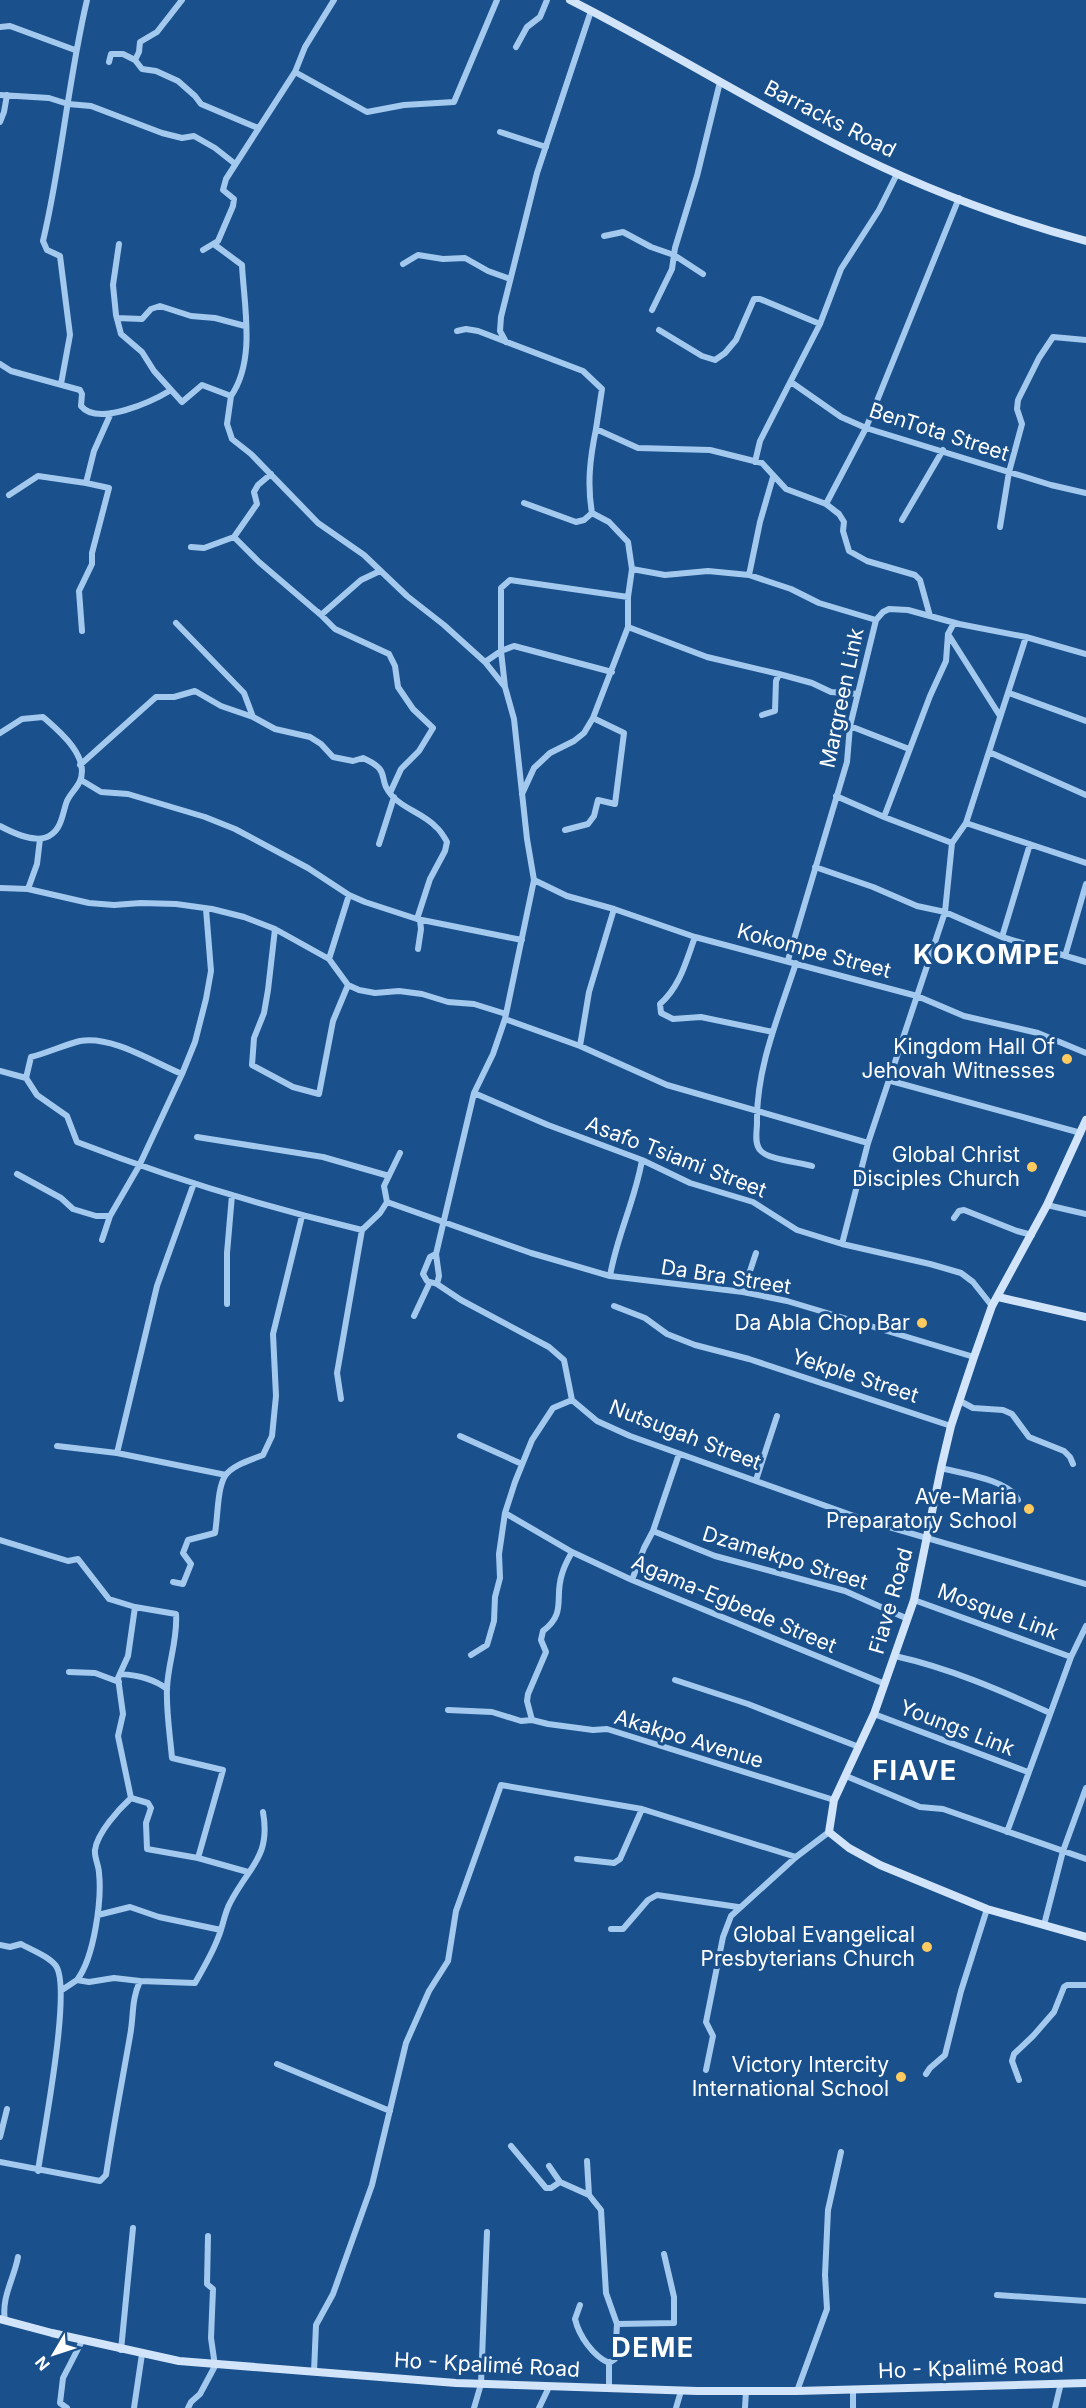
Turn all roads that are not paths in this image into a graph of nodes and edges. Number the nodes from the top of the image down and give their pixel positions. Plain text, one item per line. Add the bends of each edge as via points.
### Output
1 (87, 0) edge
2 (182, 0) edge
3 (334, 0) edge
4 (497, 0) edge
5 (547, 0) edge
6 (570, 0) edge
7 (591, 11) junction
8 (0, 27) edge
9 (516, 47) dead end
10 (75, 50) junction
11 (135, 60) junction
12 (109, 62) dead end
13 (295, 72) junction
14 (720, 82) junction
15 (4, 95) edge
16 (68, 104) junction
17 (0, 122) edge
18 (258, 128) junction
19 (500, 132) dead end
20 (546, 147) junction
21 (234, 163) junction
22 (897, 174) junction
23 (959, 198) junction
24 (604, 236) dead end
25 (1086, 241) edge
26 (119, 244) dead end
27 (215, 245) junction
28 (203, 250) dead end
29 (674, 255) junction
30 (403, 264) dead end
31 (704, 274) dead end
32 (510, 279) junction
33 (652, 310) dead end
34 (117, 318) junction
35 (820, 324) junction
36 (246, 326) junction
37 (659, 330) dead end
38 (457, 331) dead end
39 (1086, 340) edge
40 (506, 342) junction
41 (0, 364) edge
42 (791, 382) junction
43 (61, 384) junction
44 (171, 390) junction
45 (231, 396) junction
46 (111, 412) junction
47 (866, 428) junction
48 (596, 429) junction
49 (943, 450) junction
50 (755, 462) junction
51 (1009, 472) junction
52 (271, 474) junction
53 (773, 477) junction
54 (86, 483) junction
55 (1086, 493) edge
56 (9, 495) dead end
57 (524, 503) dead end
58 (826, 504) junction
59 (592, 513) junction
60 (902, 520) dead end
61 (1000, 527) dead end
62 (234, 537) junction
63 (191, 548) dead end
64 (632, 569) junction
65 (380, 571) junction
66 (749, 575) junction
67 (628, 597) junction
68 (318, 612) junction
69 (930, 616) junction
70 (876, 620) junction
71 (176, 623) dead end
72 (954, 623) junction
73 (628, 627) junction
74 (82, 631) dead end
75 (948, 634) junction
76 (1026, 637) junction
77 (501, 651) junction
78 (1086, 654) edge
79 (485, 662) junction
80 (612, 672) junction
81 (779, 674) junction
82 (505, 687) junction
83 (1009, 693) junction
84 (858, 694) junction
85 (762, 715) dead end
86 (1000, 716) junction
87 (253, 717) junction
88 (593, 717) junction
89 (1086, 721) edge
90 (850, 726) junction
91 (0, 733) edge
92 (909, 749) junction
93 (988, 752) junction
94 (80, 765) junction
95 (81, 780) junction
96 (522, 794) junction
97 (392, 795) junction
98 (1086, 795) edge
99 (836, 796) junction
100 (884, 817) junction
101 (966, 823) junction
102 (0, 826) edge
103 (565, 830) dead end
104 (40, 839) junction
105 (952, 843) junction
106 (379, 844) dead end
107 (1030, 844) junction
108 (1086, 864) edge
109 (815, 867) junction
110 (534, 880) junction
111 (1086, 884) edge
112 (0, 888) edge
113 (28, 889) junction
114 (350, 895) junction
115 (206, 909) junction
116 (614, 909) junction
117 (945, 912) junction
118 (418, 919) junction
119 (275, 929) junction
120 (695, 937) junction
121 (1002, 937) junction
122 (522, 940) junction
123 (418, 949) dead end
124 (1065, 956) junction
125 (329, 958) junction
126 (788, 960) junction
127 (1086, 962) edge
128 (796, 963) junction
129 (348, 985) junction
130 (917, 996) junction
131 (506, 1017) junction
132 (773, 1032) junction
133 (580, 1046) junction
134 (1086, 1053) edge
135 (0, 1071) edge
136 (182, 1074) junction
137 (26, 1078) junction
138 (891, 1081) junction
139 (474, 1093) junction
140 (755, 1111) junction
141 (1086, 1120) edge
142 (1081, 1133) junction
143 (197, 1137) dead end
144 (868, 1143) junction
145 (400, 1153) dead end
146 (642, 1160) junction
147 (139, 1166) junction
148 (812, 1166) dead end
149 (17, 1174) dead end
150 (388, 1176) junction
151 (194, 1183) junction
152 (232, 1195) junction
153 (387, 1202) junction
154 (1047, 1205) junction
155 (1086, 1214) edge
156 (110, 1216) junction
157 (302, 1216) junction
158 (954, 1218) dead end
159 (445, 1223) junction
160 (362, 1230) junction
161 (1032, 1235) junction
162 (102, 1240) dead end
163 (842, 1244) junction
164 (756, 1253) dead end
165 (436, 1254) junction
166 (610, 1276) junction
167 (433, 1283) junction
168 (743, 1292) junction
169 (998, 1297) junction
170 (227, 1304) dead end
171 (614, 1306) dead end
172 (992, 1306) junction
173 (414, 1316) dead end
174 (1086, 1317) edge
175 (974, 1357) junction
176 (341, 1399) dead end
177 (572, 1400) junction
178 (960, 1401) junction
179 (777, 1416) dead end
180 (951, 1426) junction
181 (460, 1436) dead end
182 (57, 1446) dead end
183 (117, 1453) junction
184 (679, 1454) junction
185 (522, 1464) junction
186 (1073, 1464) dead end
187 (940, 1468) junction
188 (226, 1475) junction
189 (756, 1480) junction
190 (1018, 1500) dead end
191 (505, 1513) junction
192 (653, 1531) junction
193 (927, 1538) junction
194 (0, 1540) edge
195 (572, 1552) junction
196 (632, 1580) junction
197 (173, 1582) dead end
198 (1086, 1584) edge
199 (914, 1600) junction
200 (135, 1607) junction
201 (908, 1619) junction
202 (1086, 1628) edge
203 (471, 1655) dead end
204 (895, 1656) junction
205 (1071, 1657) junction
206 (69, 1672) dead end
207 (120, 1674) junction
208 (675, 1680) dead end
209 (119, 1682) junction
210 (885, 1684) junction
211 (167, 1689) junction
212 (448, 1710) dead end
213 (1050, 1713) junction
214 (874, 1714) junction
215 (532, 1720) junction
216 (859, 1747) junction
217 (1028, 1772) junction
218 (846, 1776) junction
219 (1086, 1788) edge
220 (131, 1798) junction
221 (834, 1800) junction
222 (642, 1809) junction
223 (263, 1812) dead end
224 (829, 1832) junction
225 (1007, 1832) junction
226 (1063, 1851) junction
227 (796, 1857) junction
228 (198, 1858) junction
229 (577, 1859) dead end
230 (1086, 1860) edge
231 (248, 1872) junction
232 (738, 1907) junction
233 (987, 1909) junction
234 (98, 1915) junction
235 (1044, 1925) junction
236 (221, 1929) junction
237 (612, 1929) dead end
238 (1086, 1937) edge
239 (0, 1945) edge
240 (78, 1980) junction
241 (140, 1981) junction
242 (1086, 1985) edge
243 (62, 1990) junction
244 (277, 2064) dead end
245 (706, 2070) dead end
246 (926, 2074) dead end
247 (1019, 2080) dead end
248 (7, 2109) dead end
249 (390, 2111) junction
250 (0, 2137) edge
251 (511, 2146) dead end
252 (841, 2152) dead end
253 (587, 2161) dead end
254 (0, 2162) edge
255 (549, 2166) dead end
256 (38, 2171) junction
257 (560, 2182) junction
258 (589, 2195) junction
259 (133, 2228) dead end
260 (487, 2232) dead end
261 (208, 2236) dead end
262 (664, 2254) dead end
263 (18, 2257) dead end
264 (997, 2295) dead end
265 (1086, 2301) edge
266 (580, 2305) dead end
267 (2, 2320) edge
268 (617, 2324) junction
269 (82, 2341) junction
270 (121, 2350) junction
271 (142, 2354) junction
272 (609, 2363) junction
273 (215, 2366) junction
274 (314, 2372) junction
275 (1061, 2383) junction
276 (1086, 2383) edge
277 (481, 2384) junction
278 (549, 2387) junction
279 (609, 2389) junction
280 (854, 2390) junction
281 (681, 2391) junction
282 (746, 2391) junction
283 (797, 2391) junction
284 (67, 2408) edge
285 (134, 2408) edge
286 (188, 2408) edge
287 (474, 2408) edge
288 (539, 2408) edge
289 (676, 2408) edge
290 (745, 2408) edge
291 (853, 2408) edge
292 (1055, 2408) edge

1 - 10 street
2 - 11 street via 157,32 140,42
3 - 13 street via 305,47
4 - 13 street via 454,102 367,112
5 - 9 street via 540,17 527,27
6 - 7 street, Barracks Road
7 - 14 street, Barracks Road
7 - 20 street
8 - 10 street via 10,26
10 - 16 street
11 - 12 street via 111,54
11 - 18 street via 142,69 178,81 201,104
13 - 18 street
14 - 22 street, Barracks Road
14 - 29 street
15 - 16 street via 49,98
15 - 17 street
16 - 21 street via 91,106 183,138 197,136
16 - 43 street via 43,241 47,250 60,256 70,335
18 - 21 street
19 - 20 street
20 - 32 street
21 - 27 street via 223,190 234,199 234,204
22 - 23 street, Barracks Road
22 - 35 street via 841,269
23 - 25 street, Barracks Road
23 - 47 street
24 - 29 street via 623,232
26 - 34 street via 113,285
27 - 28 street
27 - 36 street via 242,265
29 - 31 street
29 - 33 street via 672,269
30 - 32 street via 418,255 465,258
32 - 40 street via 500,326
34 - 36 street via 142,319 160,306
34 - 44 street via 123,337 136,346
35 - 37 street via 754,299 736,340 715,360 702,357
35 - 42 street
36 - 45 street via 240,382
38 - 40 street via 472,330
39 - 51 street via 1053,337 1039,358 1018,400 1022,424
40 - 48 street via 583,370 602,389
41 - 43 street via 11,371
42 - 47 street, BenTota Street via 841,417
42 - 50 street via 760,441
43 - 46 street via 82,392 81,406 85,410
44 - 45 street via 182,402 202,385
44 - 46 street via 147,404
45 - 52 street via 228,424 232,439
46 - 54 street via 94,451
47 - 49 street, BenTota Street
47 - 58 street
48 - 50 street via 638,448 710,450
48 - 59 street via 588,491
49 - 51 street, BenTota Street
49 - 60 street
50 - 53 street
51 - 55 street, BenTota Street
51 - 61 street
52 - 62 street via 258,485 254,492 257,504
52 - 65 street via 318,523
53 - 58 street via 786,489
53 - 66 street
54 - 56 street via 38,476
54 - 74 street via 109,488 92,564 79,591
57 - 59 street via 576,522
58 - 69 street via 844,522 849,551 920,580
59 - 64 street via 609,522 628,542
62 - 63 street via 204,548
62 - 68 street
64 - 66 street via 665,576 708,571
64 - 67 street
65 - 68 street via 361,580 321,615
65 - 79 street
66 - 70 street via 828,607
67 - 73 street
67 - 77 street via 510,580 501,588
68 - 97 street via 335,629 389,654 398,687 413,710 433,728 419,751 401,769
69 - 70 street, Margreen Link via 897,608 883,612
69 - 72 street, Margreen Link
70 - 84 street, Margreen Link
71 - 87 street via 244,693
72 - 75 street
72 - 76 street, Margreen Link
73 - 80 street
73 - 81 street via 707,657
75 - 86 street
75 - 92 street via 946,661
76 - 78 street, Margreen Link
76 - 83 street
77 - 79 street
77 - 80 street via 521,647
77 - 82 street
79 - 82 street
80 - 88 street
81 - 84 street via 831,692
81 - 85 street via 775,711
82 - 96 street via 514,719
83 - 86 street
83 - 89 street
84 - 90 street, Margreen Link
86 - 93 street
87 - 94 street via 221,706 195,691 174,697 156,696
87 - 97 street via 275,729 310,737 333,757 353,761 363,758 378,764
88 - 96 street via 584,733 550,753 534,768
88 - 103 street via 624,733 615,804 598,800 588,824
90 - 92 street
90 - 99 street, Margreen Link via 847,762
91 - 94 street via 22,719 43,717 74,748
92 - 100 street
93 - 98 street
93 - 101 street
94 - 95 street
95 - 104 street via 53,834
95 - 114 street via 101,792 128,794 215,821 308,868
96 - 110 street
97 - 106 street
97 - 118 street via 437,827 447,842
99 - 100 street
99 - 109 street, Margreen Link
100 - 105 street
101 - 105 street
101 - 107 street
102 - 104 street
104 - 113 street
105 - 117 street
107 - 108 street
107 - 121 street
109 - 117 street via 917,906
109 - 126 street, Margreen Link
110 - 116 street, Kokompe Street via 567,896
110 - 122 street
111 - 124 street
112 - 113 street
113 - 115 street via 106,904 176,904
114 - 118 street
114 - 125 street
115 - 119 street via 244,916
115 - 136 street via 211,971 195,1042
116 - 120 street, Kokompe Street
116 - 133 street via 589,992
117 - 121 street
117 - 130 street
118 - 122 street
118 - 123 street
119 - 125 street
119 - 129 street via 268,990 254,1038 252,1065 293,1087 319,1094 333,1021
120 - 126 street, Kokompe Street
120 - 132 street via 678,983 660,1004 661,1013 673,1019 701,1017
121 - 124 street
122 - 131 street
124 - 127 street
125 - 129 street
126 - 128 street, Kokompe Street
128 - 130 street, Kokompe Street
128 - 132 street
129 - 131 street via 375,993 399,991 474,1004
130 - 134 street, Kokompe Street via 964,1016 1038,1033
130 - 138 street
131 - 133 street
131 - 139 street
132 - 140 street
133 - 140 street via 667,1084
135 - 137 street
136 - 137 street via 98,1040 80,1041 31,1057
136 - 147 street
137 - 147 street via 37,1095 67,1116 77,1142
138 - 142 street
138 - 144 street
139 - 146 street, Asafo Tsiami Street
139 - 159 street
140 - 144 street
140 - 148 street via 757,1144 762,1152
141 - 142 street, Fiave Road
142 - 154 street, Fiave Road
143 - 150 street via 323,1157
144 - 163 street
145 - 150 street
146 - 163 street, Asafo Tsiami Street via 697,1185 753,1202 796,1230
146 - 166 street via 637,1189 615,1245
147 - 151 street
147 - 156 street
149 - 156 street via 82,1213
150 - 153 street via 384,1186
151 - 152 street
151 - 183 street via 157,1286
152 - 157 street
152 - 170 street
153 - 159 street, Da Bra Street
153 - 160 street
154 - 155 street
154 - 161 street, Fiave Road
156 - 162 street
157 - 160 street
157 - 188 street via 273,1334 276,1396 272,1436 263,1455
158 - 161 street via 964,1210
159 - 165 street
159 - 166 street, Da Bra Street
160 - 176 street via 337,1373
161 - 169 street, Fiave Road
163 - 172 street, Asafo Tsiami Street via 961,1273
164 - 168 street
165 - 167 street via 439,1276
165 - 167 street via 430,1257 423,1274
166 - 168 street, Da Bra Street
167 - 173 street
167 - 177 street via 549,1347 564,1360
168 - 175 street, Da Bra Street via 787,1301
169 - 172 street, Fiave Road
169 - 174 street
171 - 180 street, Yekple Street via 695,1345
172 - 175 street, Fiave Road
175 - 178 street, Fiave Road
177 - 184 street, Nutsugah Street via 597,1421
177 - 185 street via 553,1408
178 - 180 street, Fiave Road
178 - 186 street via 982,1410 1008,1411 1029,1437 1068,1454
179 - 189 street
180 - 187 street, Fiave Road
181 - 185 street
182 - 183 street
183 - 188 street
184 - 189 street, Nutsugah Street
184 - 192 street
185 - 191 street
187 - 190 street via 1007,1487
187 - 193 street, Fiave Road
188 - 197 street via 215,1533 188,1540 183,1553 191,1563 183,1584
189 - 193 street, Nutsugah Street
191 - 195 street, Agama-Egbede Street
191 - 203 street via 494,1621 487,1645
192 - 196 street
192 - 201 street, Dzamekpo Street via 715,1556 845,1591
193 - 198 street, Nutsugah Street
193 - 199 street, Fiave Road
194 - 200 street via 68,1561 78,1559 109,1599
195 - 196 street, Agama-Egbede Street
195 - 215 street via 561,1575 558,1614 543,1631 541,1640 546,1652 528,1694
196 - 210 street, Agama-Egbede Street
199 - 201 street, Fiave Road
199 - 205 street, Mosque Link
200 - 207 street via 128,1656
200 - 211 street via 176,1614
201 - 204 street, Fiave Road
202 - 205 street
204 - 210 street, Fiave Road
204 - 213 street via 930,1663
205 - 213 street
206 - 209 street via 95,1673
207 - 209 street
207 - 211 street via 136,1675
208 - 216 street
209 - 220 street via 123,1714 118,1736
210 - 214 street, Fiave Road
211 - 228 street via 172,1758 223,1770
212 - 215 street, Akakpo Avenue via 492,1712 520,1721
213 - 217 street
214 - 216 street, Fiave Road
214 - 217 street, Youngs Link
215 - 221 street, Akakpo Avenue via 607,1729
216 - 218 street, Fiave Road
217 - 225 street
218 - 221 street, Fiave Road
218 - 225 street via 920,1807 943,1809
219 - 226 street
220 - 228 street via 148,1803 151,1808 146,1823 147,1849
220 - 234 street via 113,1815 95,1850
221 - 224 street, Fiave Road
222 - 227 street
222 - 229 street via 620,1858 614,1863
222 - 249 street via 501,1785 456,1911 448,1961 429,1991 406,2043
223 - 231 street via 266,1832 260,1858
224 - 227 street
224 - 233 street via 880,1865
225 - 226 street
226 - 230 street
226 - 235 street
227 - 232 street
228 - 231 street
231 - 236 street via 228,1905
232 - 237 street via 657,1895 623,1929
232 - 245 street via 723,1937 711,1991 706,2022 713,2036
233 - 235 street
233 - 246 street via 945,2055
234 - 236 street via 130,1907
234 - 240 street via 84,1971
235 - 238 street
236 - 241 street via 195,1983
239 - 243 street via 21,1944 56,1965
240 - 241 street
240 - 243 street
241 - 256 street via 133,1996 131,2034 106,2175 100,2181
242 - 247 street via 1067,1984 1054,2012 1014,2054 1012,2061
243 - 256 street
244 - 249 street
248 - 250 street
249 - 274 street via 372,2185 333,2294 316,2325
251 - 257 street via 546,2188
252 - 283 street via 828,2210 827,2309
253 - 258 street
254 - 256 street
255 - 257 street
257 - 258 street
258 - 268 street via 601,2210 606,2293
259 - 270 street
260 - 277 street
261 - 273 street via 207,2284 213,2289 211,2338
262 - 268 street via 674,2297 674,2323
263 - 267 street
264 - 265 street
266 - 272 street via 575,2319 580,2334 601,2360
267 - 269 street, Ho - Kpalimé Road
268 - 272 street via 615,2359
269 - 270 street, Ho - Kpalimé Road
269 - 284 street via 63,2378 60,2403
270 - 271 street, Ho - Kpalimé Road
271 - 273 street, Ho - Kpalimé Road
271 - 285 street
272 - 279 street
273 - 274 street, Ho - Kpalimé Road
273 - 286 street
274 - 277 street, Ho - Kpalimé Road
275 - 276 street, Ho - Kpalimé Road
275 - 280 street, Ho - Kpalimé Road
275 - 292 street
277 - 278 street, Ho - Kpalimé Road
277 - 287 street
278 - 279 street, Ho - Kpalimé Road
278 - 288 street
279 - 281 street, Ho - Kpalimé Road
280 - 283 street, Ho - Kpalimé Road
280 - 291 street
281 - 282 street, Ho - Kpalimé Road
281 - 289 street
282 - 283 street, Ho - Kpalimé Road
282 - 290 street

